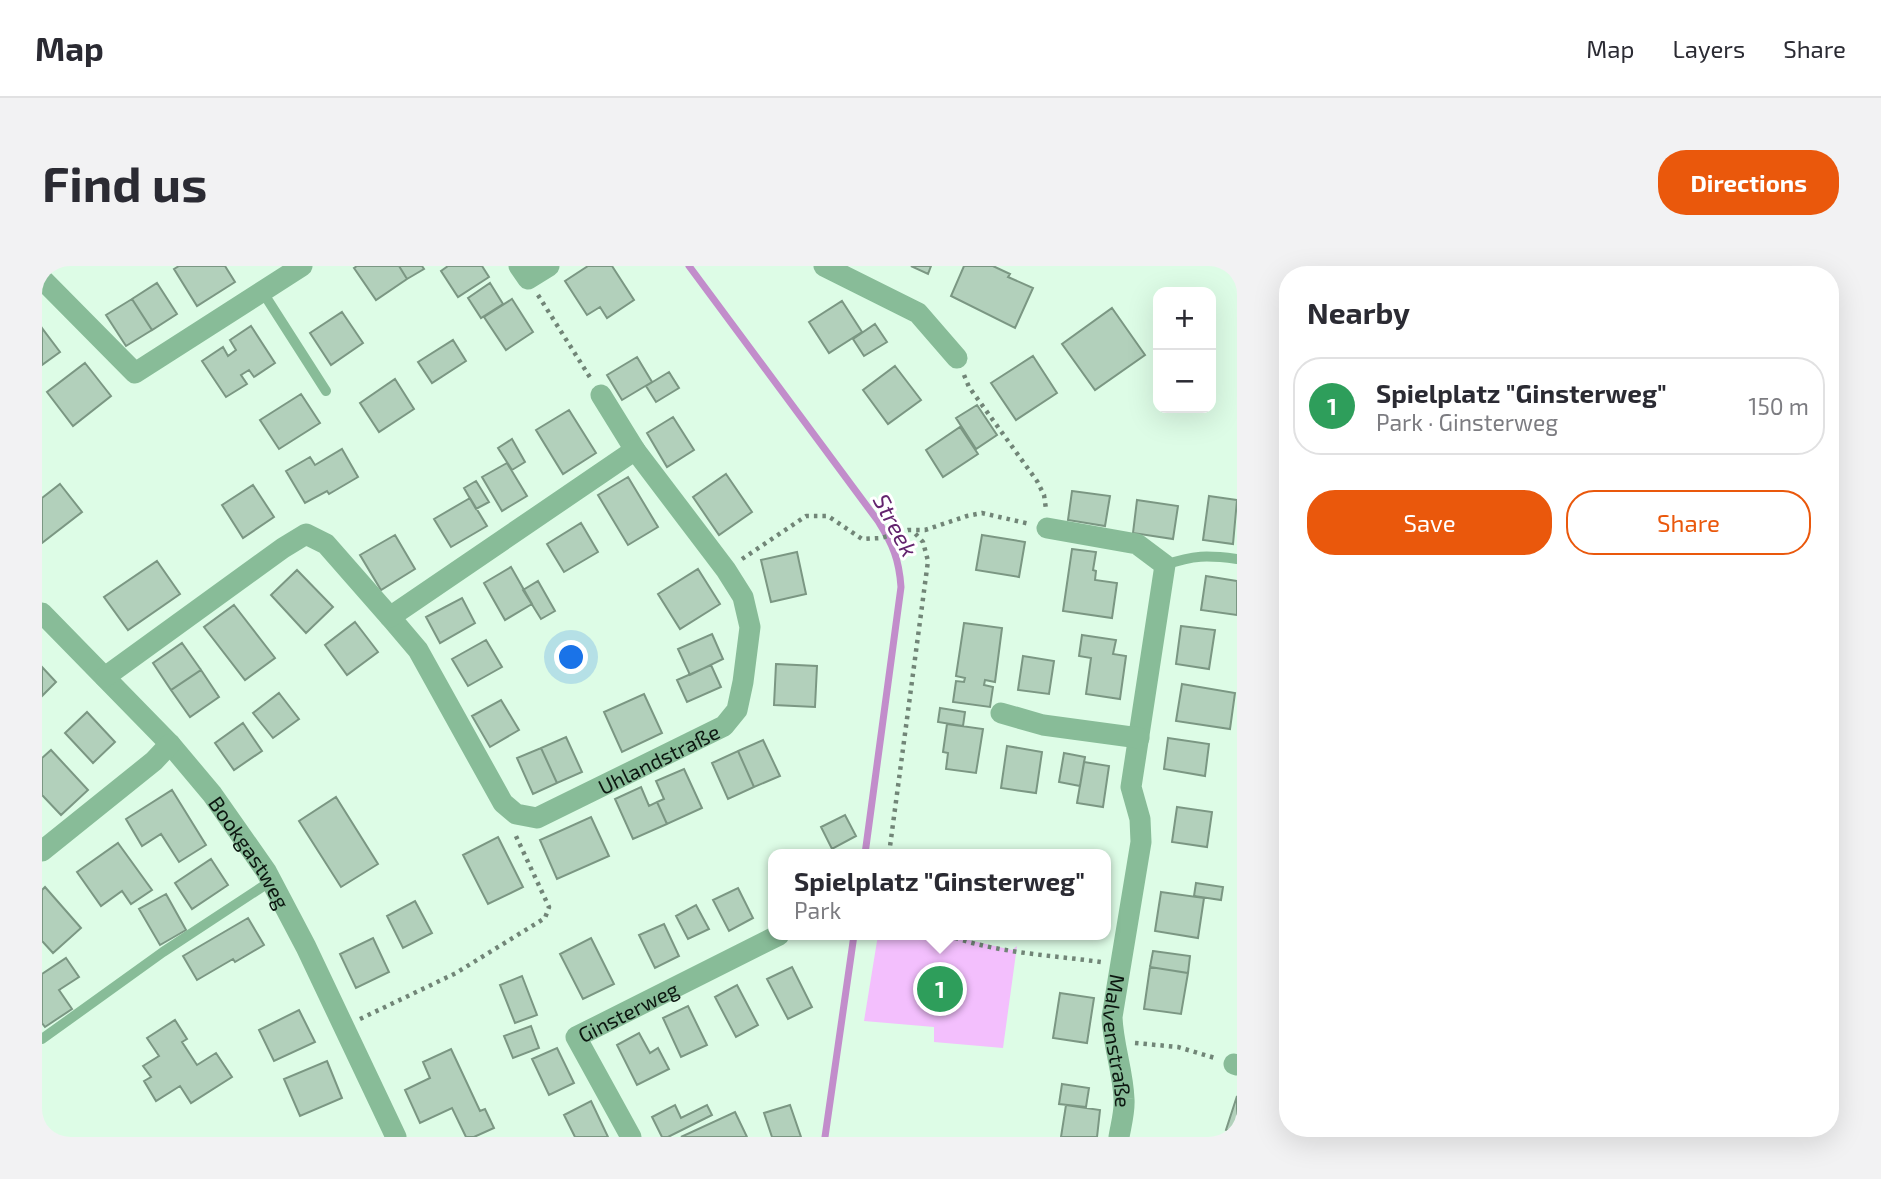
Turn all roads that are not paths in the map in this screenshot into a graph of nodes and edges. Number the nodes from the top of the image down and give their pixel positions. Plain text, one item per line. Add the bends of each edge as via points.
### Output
1 (302, 266) edge
2 (549, 266) edge
3 (824, 266) edge
4 (524, 273) edge
5 (42, 279) edge
6 (262, 291) junction
7 (957, 358) road end
8 (326, 391) dead end
9 (601, 395) road end
10 (635, 450) junction
11 (1047, 528) road end
12 (1237, 559) edge
13 (1165, 565) junction
14 (42, 612) edge
15 (390, 617) junction
16 (105, 677) junction
17 (1002, 713) dead end
18 (1139, 738) junction
19 (170, 744) junction
20 (42, 851) edge
21 (271, 881) junction
22 (769, 940) edge
23 (42, 1039) edge
24 (396, 1137) edge
25 (631, 1137) edge
26 (1119, 1137) edge

1 - 6 street
2 - 4 street
3 - 7 street via 918,313
5 - 6 street via 135,373
6 - 8 lane
9 - 10 street, Uhlandstraße
10 - 15 street
10 - 15 street, Uhlandstraße via 743,597 750,627 737,710 724,726 537,818 516,814 503,803 418,649
11 - 13 street via 1137,544
12 - 13 lane via 1195,556
13 - 18 street, Malvenstraße
14 - 16 street, Bookgastweg
15 - 16 street via 326,544 306,534
16 - 19 street, Bookgastweg
17 - 18 street via 1043,725
18 - 26 street, Malvenstraße via 1130,788 1140,819 1141,842 1112,1017 1125,1102
19 - 20 street
19 - 21 street, Bookgastweg via 212,794
21 - 23 lane
21 - 24 street, Bookgastweg
22 - 25 street, Ginsterweg via 576,1037

